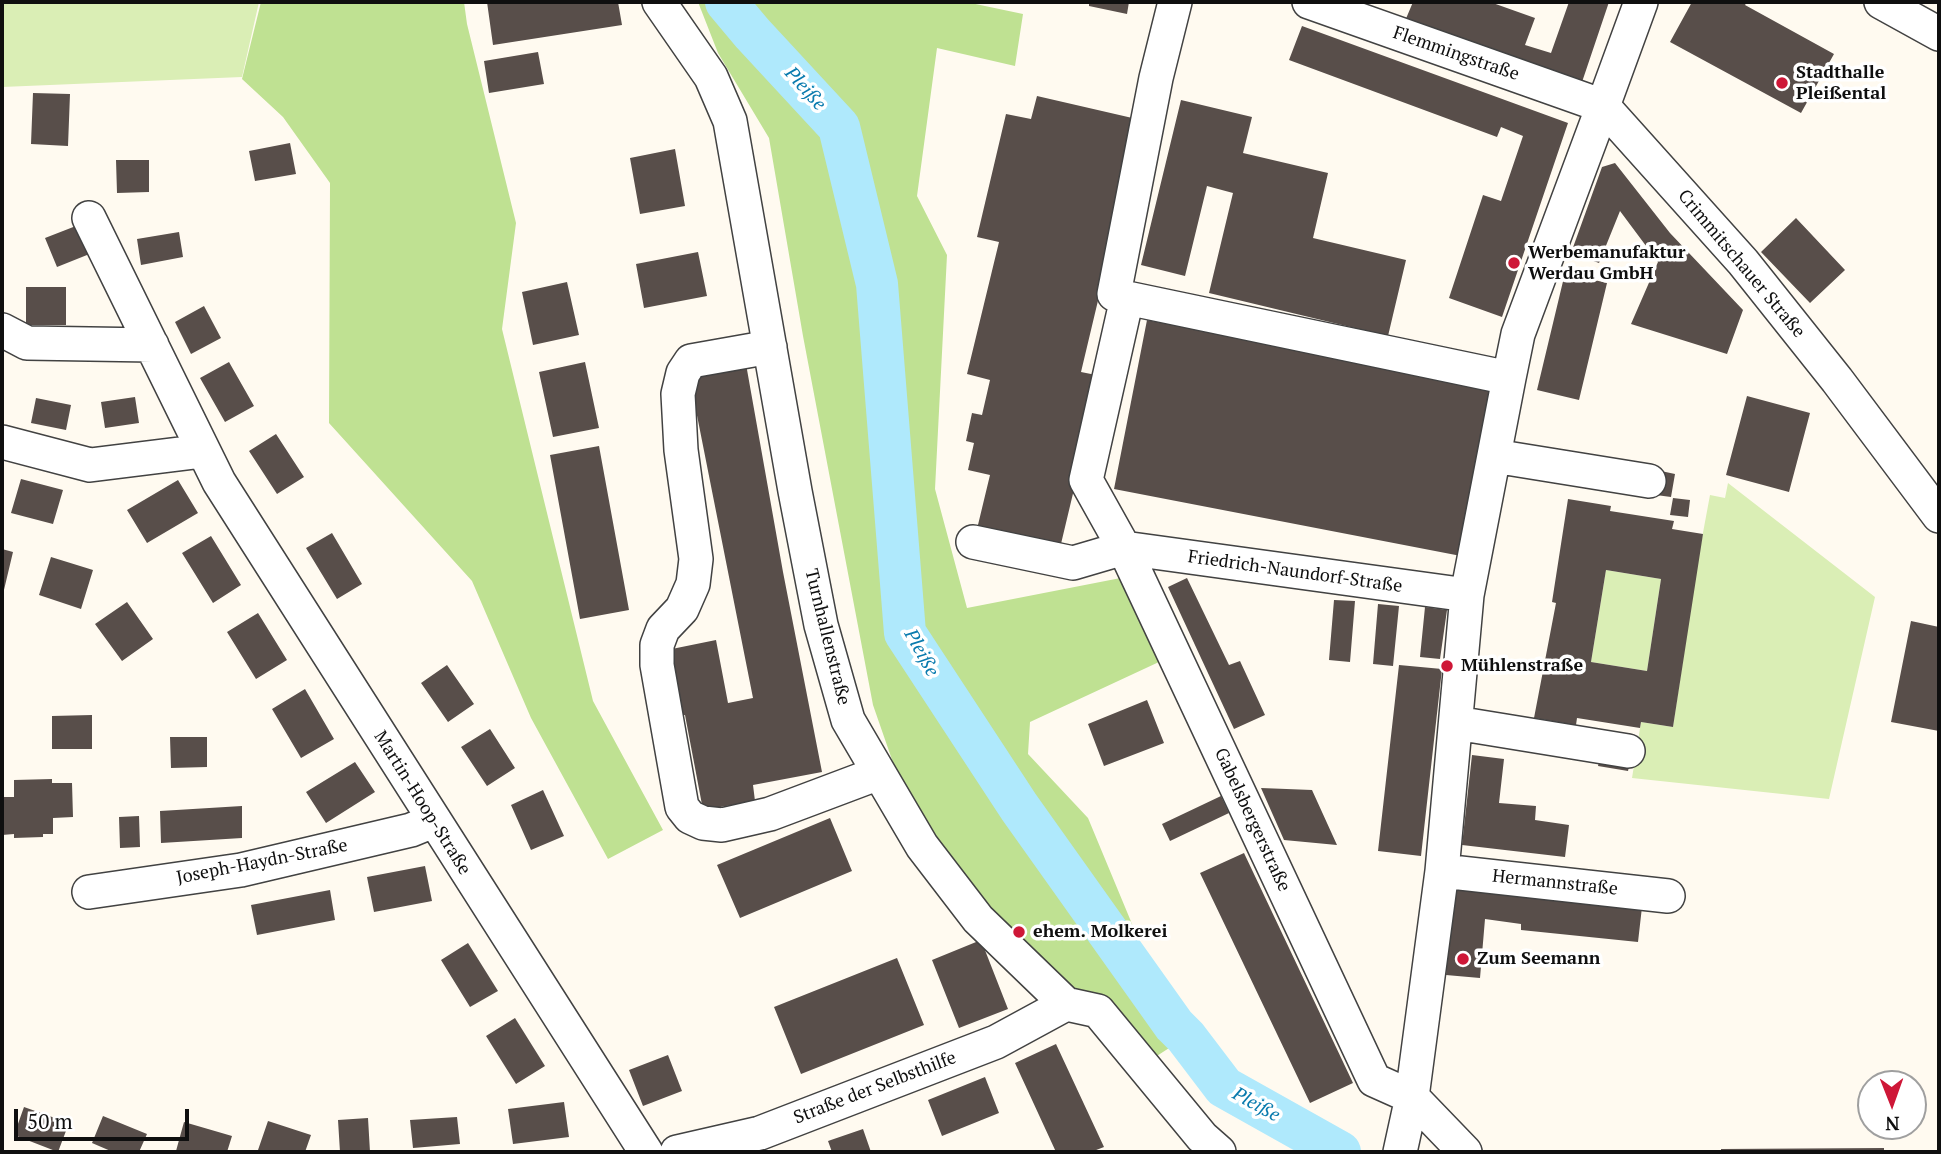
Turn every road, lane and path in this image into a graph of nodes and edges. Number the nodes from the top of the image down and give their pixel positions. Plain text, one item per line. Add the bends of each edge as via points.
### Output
1 (659, 2) edge
2 (1175, 2) edge
3 (1641, 2) edge
4 (1881, 2) edge
5 (1327, 5) edge
6 (1939, 34) edge
7 (1603, 106) junction
8 (89, 218) dead end
9 (1127, 298) junction
10 (2, 330) edge
11 (152, 345) junction
12 (770, 347) junction
13 (1509, 378) junction
14 (2, 442) edge
15 (203, 451) junction
16 (1494, 456) junction
17 (1649, 481) dead end
18 (1939, 516) edge
19 (1116, 536) junction
20 (973, 542) dead end
21 (1467, 595) junction
22 (1456, 723) junction
23 (1628, 751) dead end
24 (879, 773) junction
25 (433, 821) junction
26 (1442, 871) junction
27 (89, 892) dead end
28 (1668, 896) dead end
29 (1066, 1004) junction
30 (1412, 1097) junction
31 (684, 1151) edge
32 (646, 1152) edge
33 (1219, 1152) edge
34 (1400, 1152) edge
35 (1465, 1152) edge

1 - 12 street, Turnhallenstraße via 711,77 730,121
2 - 9 street via 1114,294
3 - 7 street
4 - 6 street
5 - 7 street, Flemmingstraße
7 - 13 street via 1518,334
7 - 18 street, Crimmitschauer Straße via 1743,262
8 - 11 street, Martin-Hoop-Straße
9 - 13 street
9 - 19 street, Gabelsbergerstraße via 1086,480
10 - 11 street via 27,343
11 - 15 street, Martin-Hoop-Straße
12 - 24 street, Turnhallenstraße via 821,625 848,720
12 - 24 street via 691,361 678,394 696,559 693,584 682,609 663,629 657,645 657,665 682,807 703,823 722,825 770,814
13 - 16 street
14 - 15 street via 90,465
15 - 25 street, Martin-Hoop-Straße
16 - 17 street
16 - 21 street
19 - 20 street via 1073,563
19 - 21 street, Friedrich-Naundorf-Straße
19 - 30 street, Gabelsbergerstraße via 1374,1080
21 - 22 street
22 - 23 street
22 - 26 street
24 - 29 street, Turnhallenstraße via 922,846 978,919
25 - 27 street, Joseph-Haydn-Straße via 241,870
25 - 32 street, Martin-Hoop-Straße
26 - 28 street, Hermannstraße
26 - 30 street
29 - 31 street, Straße der Selbsthilfe via 996,1042 760,1133
29 - 33 street, Turnhallenstraße via 1098,1011
30 - 34 street
30 - 35 street

